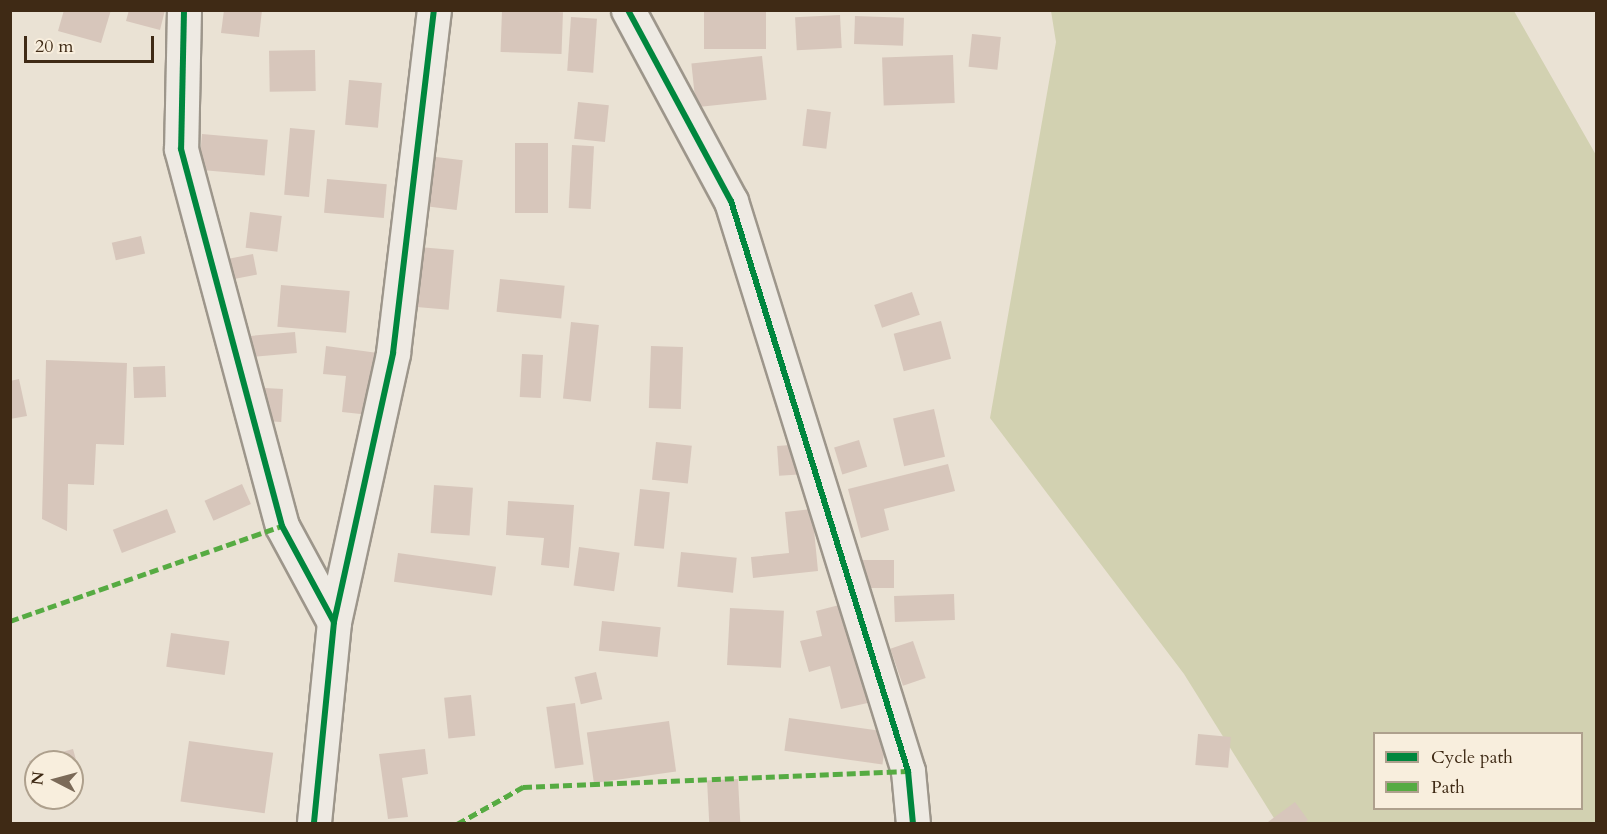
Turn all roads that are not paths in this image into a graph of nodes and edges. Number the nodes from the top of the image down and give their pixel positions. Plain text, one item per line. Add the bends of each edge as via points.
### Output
1 (184, 10) edge
2 (434, 10) edge
3 (628, 10) edge
4 (334, 622) junction
5 (314, 824) edge
6 (913, 824) edge

1 - 4 street via 181,149 282,526
2 - 4 street via 393,353
3 - 6 street via 731,201 908,771
4 - 5 street

